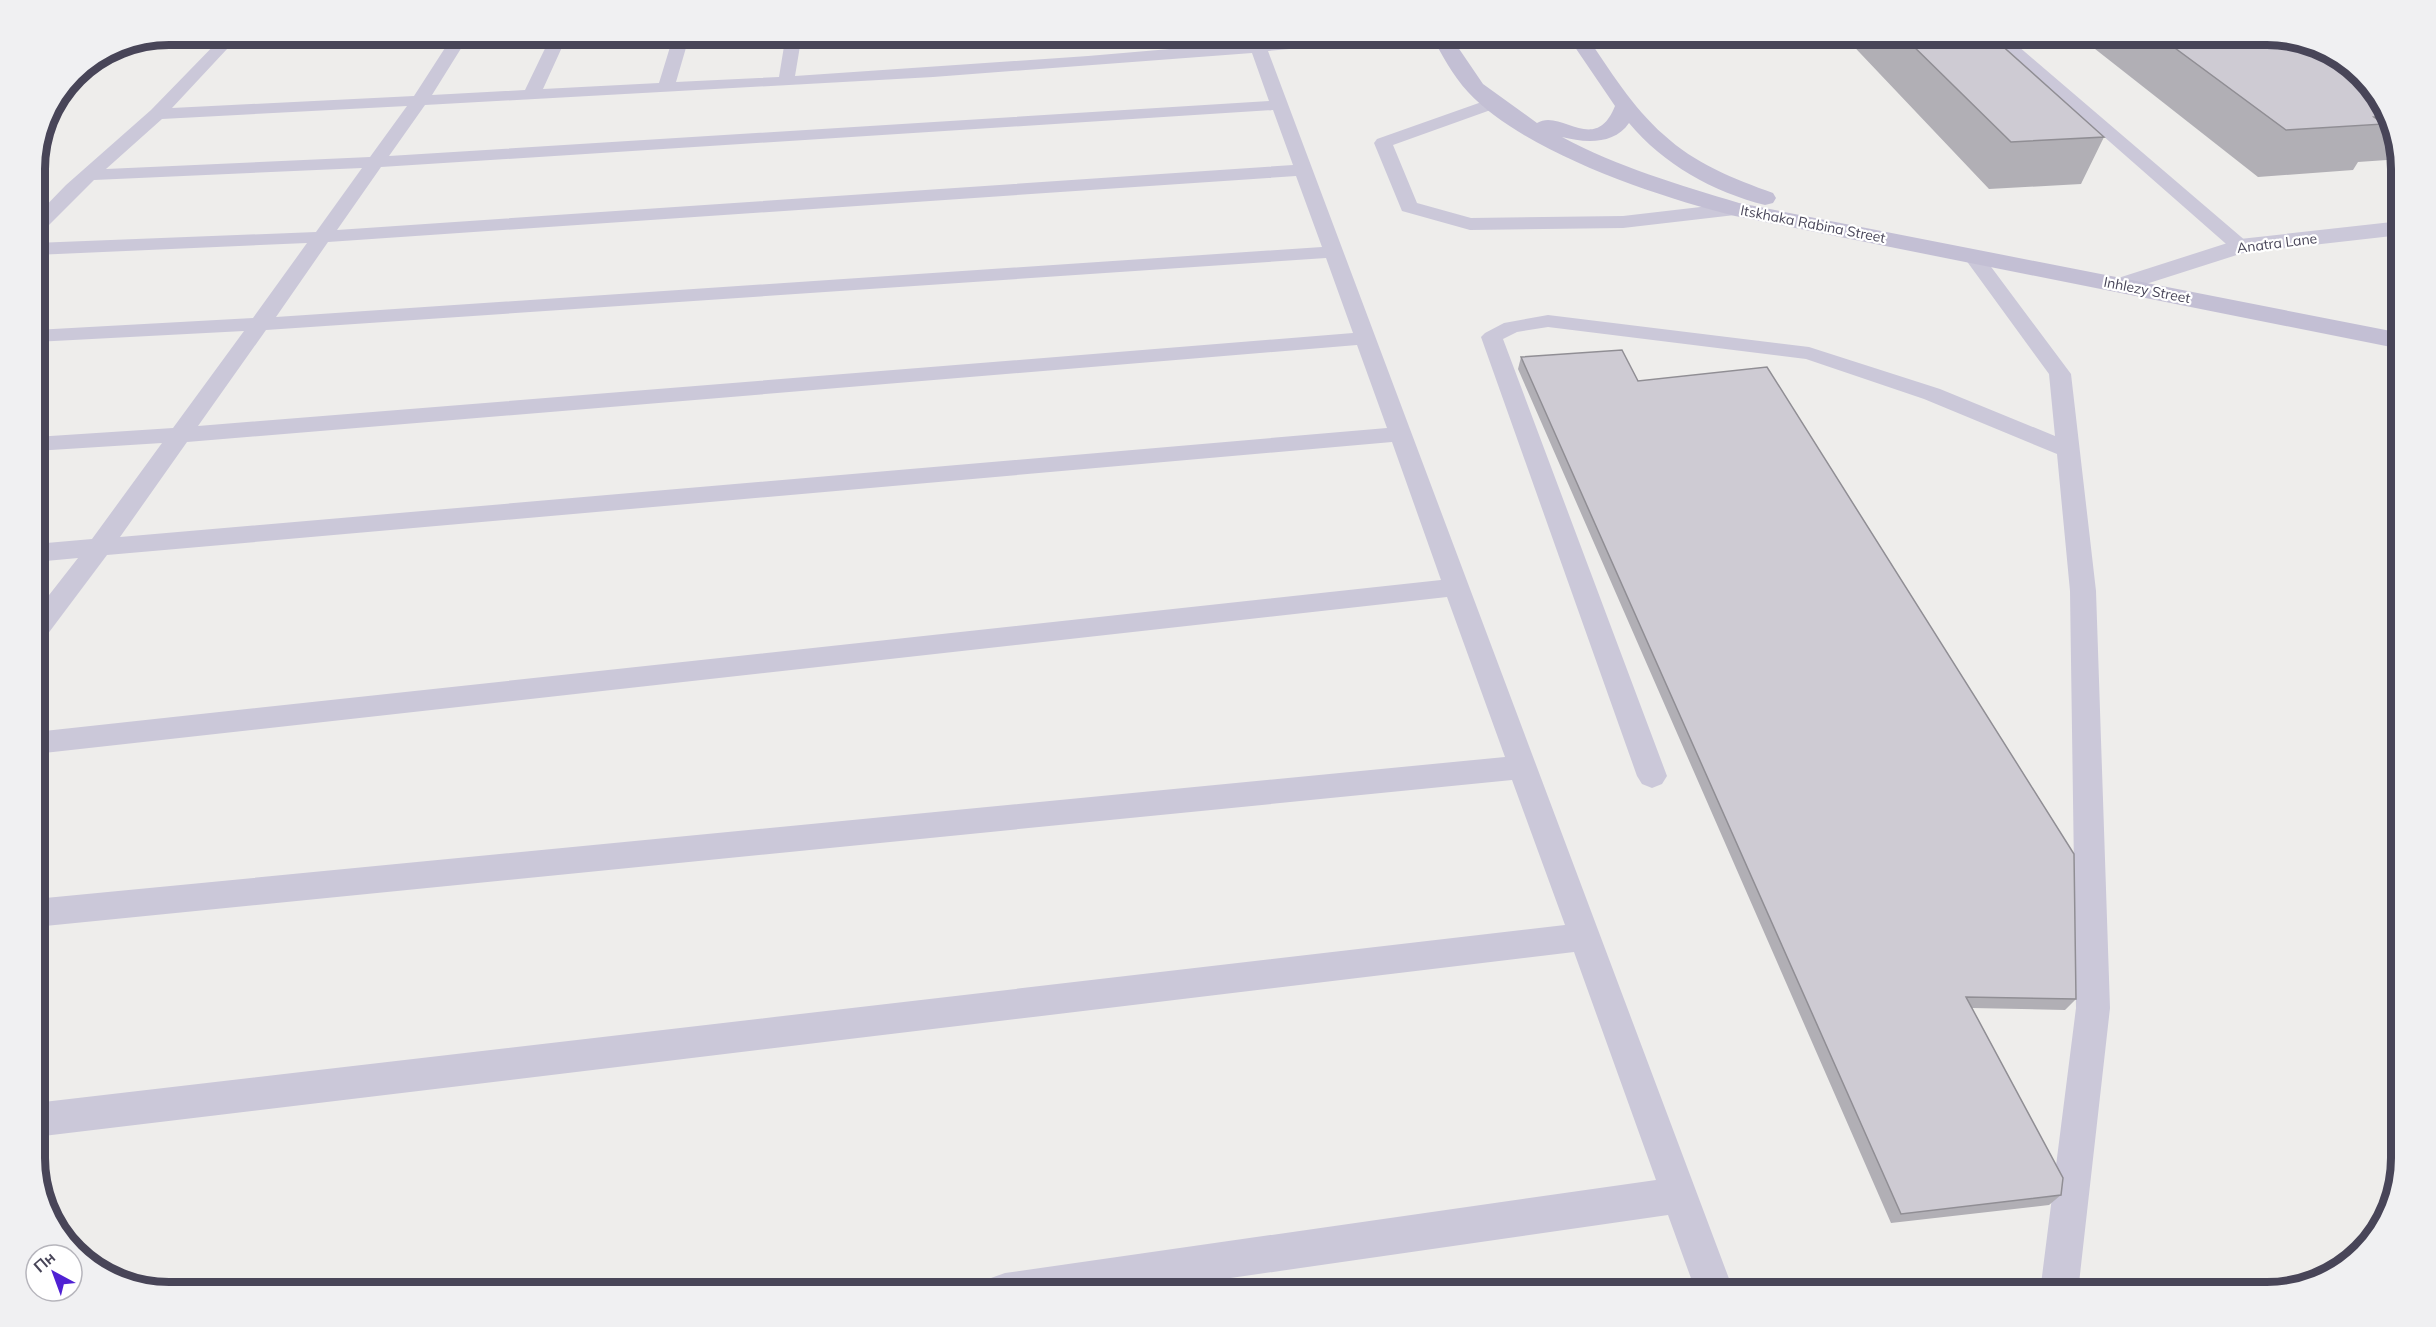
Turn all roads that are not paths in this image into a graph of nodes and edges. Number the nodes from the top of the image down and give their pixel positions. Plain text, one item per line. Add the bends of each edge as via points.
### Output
1 (223, 45) edge
2 (455, 45) edge
3 (555, 45) edge
4 (679, 45) edge
5 (792, 45) edge
6 (1296, 45) edge
7 (1446, 45) edge
8 (1583, 45) edge
9 (2007, 45) edge
10 (1259, 49) junction
11 (786, 81) junction
12 (666, 88) junction
13 (532, 94) junction
14 (420, 100) junction
15 (1492, 103) junction
16 (1626, 104) junction
17 (1279, 105) junction
18 (157, 114) junction
19 (376, 162) junction
20 (1303, 170) junction
21 (89, 175) junction
22 (1735, 209) junction
23 (45, 218) edge
24 (2391, 229) edge
25 (322, 237) junction
26 (1892, 240) junction
27 (2240, 246) junction
28 (45, 249) edge
29 (1334, 252) junction
30 (1973, 256) junction
31 (2121, 285) junction
32 (260, 324) junction
33 (45, 335) edge
34 (1365, 338) junction
35 (2391, 338) edge
36 (1400, 434) junction
37 (180, 435) junction
38 (45, 443) edge
39 (2068, 450) junction
40 (100, 547) junction
41 (45, 552) edge
42 (1457, 587) junction
43 (45, 619) edge
44 (45, 742) edge
45 (1523, 767) junction
46 (1652, 776) dead end
47 (45, 912) edge
48 (1585, 936) junction
49 (45, 1119) edge
50 (1680, 1195) junction
51 (1081, 1282) edge
52 (1712, 1282) edge
53 (2060, 1282) edge

1 - 18 lane
2 - 14 lane
3 - 13 lane
4 - 12 lane
5 - 11 lane
6 - 10 lane
7 - 15 main road, Itskhaka Rabina Street via 1472,84
8 - 16 main road, Itskhaka Rabina Street
9 - 27 lane
10 - 11 lane
10 - 17 lane
11 - 12 lane
12 - 13 lane
13 - 14 lane
14 - 18 lane
14 - 19 lane
15 - 16 main road via 1553,129 1585,134 1616,126
15 - 22 main road, Itskhaka Rabina Street via 1539,135 1590,159 1665,189
15 - 22 lane via 1383,143 1409,207 1470,224 1623,222
16 - 26 main road, Itskhaka Rabina Street via 1657,141 1721,180
17 - 19 lane
17 - 20 lane
18 - 21 lane
19 - 21 lane
19 - 25 lane
20 - 25 lane
20 - 29 lane
21 - 23 lane
22 - 26 main road, Itskhaka Rabina Street
24 - 27 street, Anatra Lane
25 - 28 lane
25 - 32 lane
26 - 30 main road, Inhlezy Street
27 - 31 street, Anatra Lane
29 - 32 lane
29 - 34 lane
30 - 31 main road, Inhlezy Street
30 - 39 lane via 2060,374
31 - 35 main road, Inhlezy Street
32 - 33 lane
32 - 37 lane
34 - 36 lane
34 - 37 lane
36 - 40 lane
36 - 42 lane
37 - 38 lane
37 - 40 lane
39 - 46 lane via 1932,394 1809,353 1548,321 1511,327 1492,337
39 - 53 lane via 2083,591 2093,1008
40 - 41 lane
40 - 43 lane
42 - 44 lane
42 - 45 lane
45 - 47 lane
45 - 48 lane
48 - 49 lane
48 - 50 lane
50 - 51 lane
50 - 52 lane

